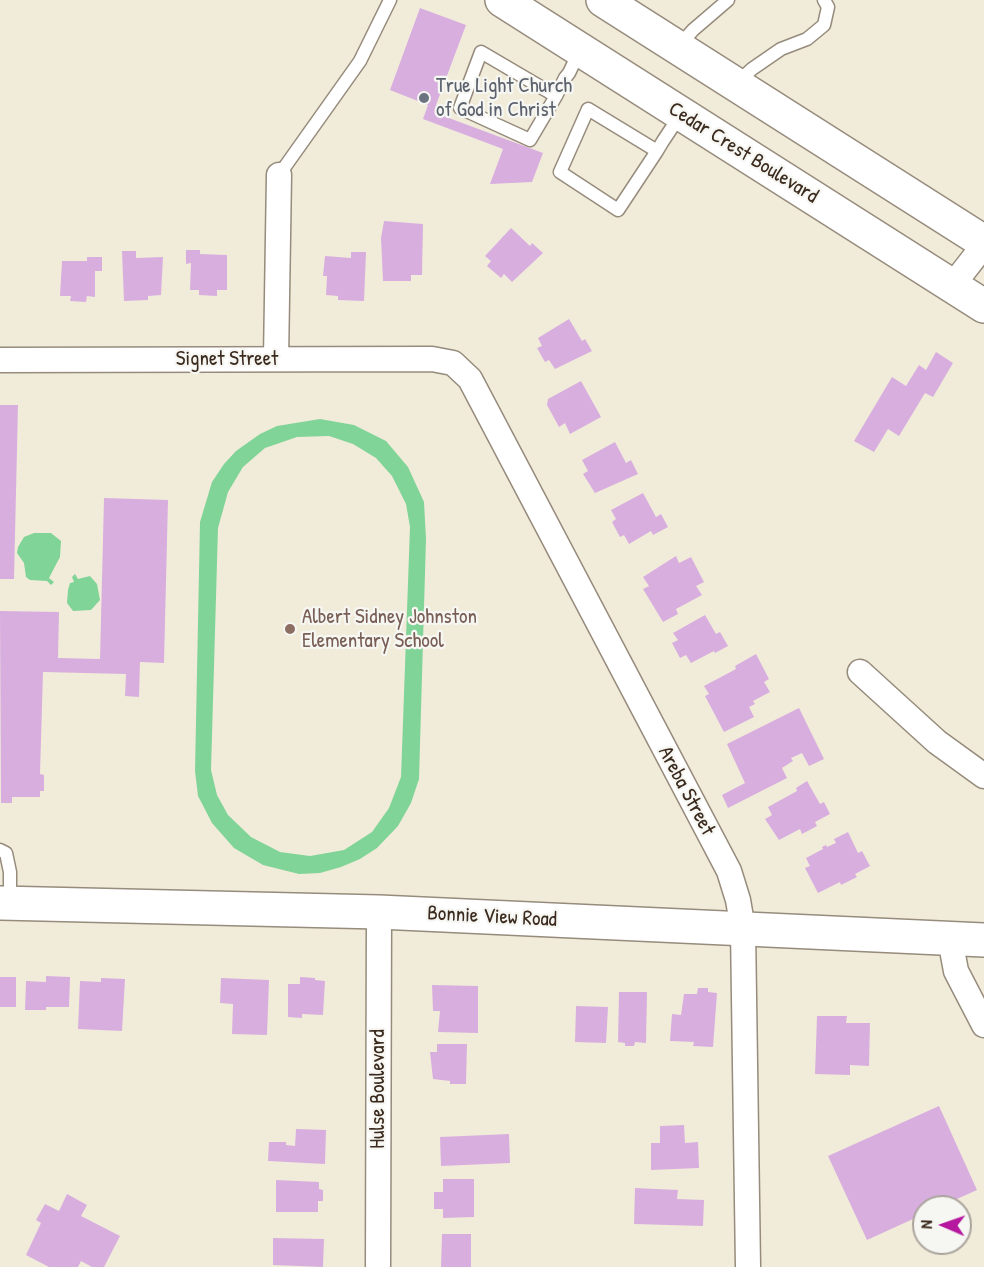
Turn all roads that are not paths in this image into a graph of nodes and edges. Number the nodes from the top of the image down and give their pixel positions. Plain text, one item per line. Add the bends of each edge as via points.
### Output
1 (390, 0) edge
2 (502, 0) edge
3 (603, 0) edge
4 (728, 0) edge
5 (824, 0) edge
6 (678, 47) junction
7 (581, 49) junction
8 (737, 84) junction
9 (556, 96) junction
10 (682, 113) junction
11 (657, 151) junction
12 (279, 175) joint
13 (984, 243) edge
14 (952, 286) junction
15 (984, 306) edge
16 (276, 359) junction
17 (0, 360) edge
18 (453, 363) joint
19 (860, 672) dead end
20 (984, 776) edge
21 (0, 850) edge
22 (5, 903) edge
23 (379, 912) junction
24 (743, 929) junction
25 (950, 939) junction
26 (984, 939) edge
27 (984, 1025) edge
28 (378, 1267) edge
29 (748, 1267) edge

1 - 12 lane via 360,61
2 - 7 street, Cedar Crest Boulevard
3 - 6 street
4 - 6 lane
5 - 8 lane via 828,7 824,25 807,39 781,49
6 - 8 street
7 - 9 lane
7 - 10 street, Cedar Crest Boulevard
8 - 13 street
9 - 9 lane via 530,140 460,108 481,52
10 - 11 lane
10 - 14 street, Cedar Crest Boulevard
11 - 11 lane via 618,210 560,172 588,109
12 - 16 street
13 - 14 street
14 - 15 street, Cedar Crest Boulevard
16 - 17 street, Signet Street
16 - 18 street, Signet Street via 432,359
18 - 24 street, Areba Street via 470,379 729,871
19 - 20 street via 937,742
21 - 22 lane via 6,853 10,872
22 - 23 street, Bonnie View Road
23 - 24 street, Bonnie View Road
23 - 28 street, Hulse Boulevard
24 - 25 street, Bonnie View Road
24 - 29 street, Areba Street
25 - 26 street, Bonnie View Road
25 - 27 street via 956,970

